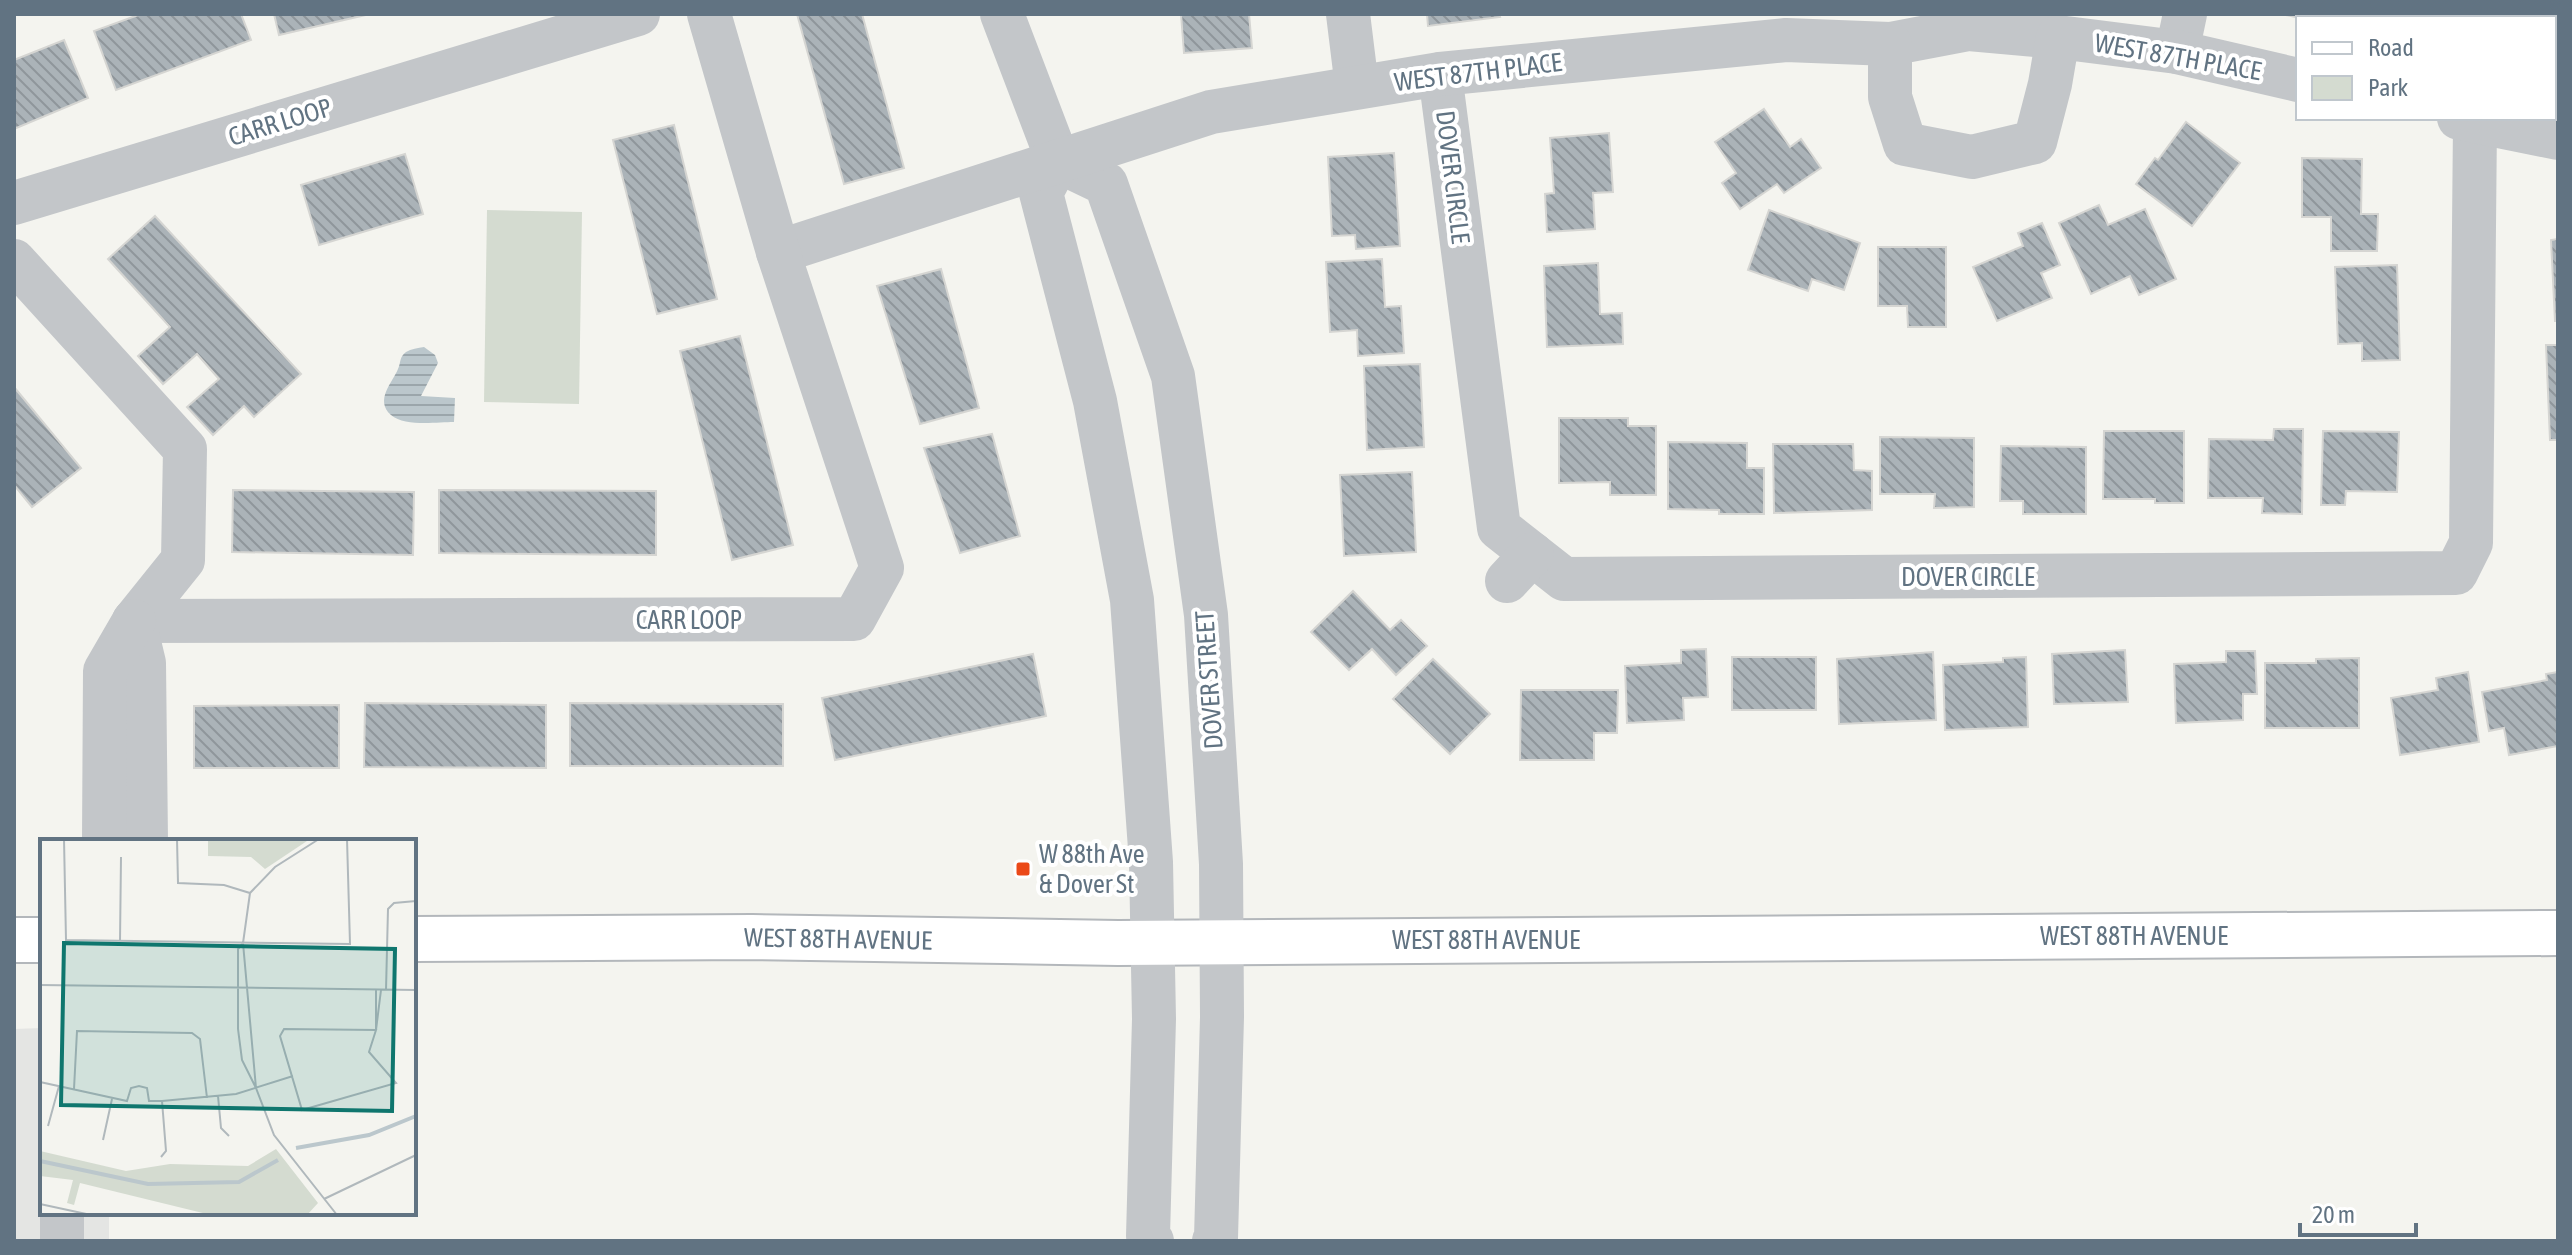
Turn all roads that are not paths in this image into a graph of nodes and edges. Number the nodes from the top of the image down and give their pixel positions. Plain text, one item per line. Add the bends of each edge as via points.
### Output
1 (638, 14) edge
2 (709, 14) edge
3 (1002, 14) edge
4 (1348, 14) edge
5 (1785, 27) edge
6 (2181, 33) edge
7 (2058, 37) junction
8 (1890, 44) junction
9 (1440, 74) junction
10 (2296, 79) edge
11 (1357, 87) junction
12 (2467, 120) edge
13 (2558, 138) edge
14 (1067, 158) junction
15 (14, 203) edge
16 (778, 252) junction
17 (14, 261) edge
18 (134, 621) junction
19 (104, 839) edge
20 (146, 839) edge
21 (2558, 933) edge
22 (416, 939) edge
23 (14, 940) edge
24 (40, 940) edge
25 (1152, 942) junction
26 (1222, 942) junction
27 (62, 1215) edge
28 (62, 1241) edge
29 (1152, 1241) edge
30 (1214, 1241) edge

1 - 15 street, CARR LOOP
2 - 16 street, CARR LOOP
3 - 14 street
4 - 11 street
5 - 8 street, WEST 87TH PLACE
5 - 9 street, WEST 87TH PLACE
6 - 7 street, WEST 87TH PLACE
6 - 10 street, WEST 87TH PLACE
7 - 8 street, WEST 87TH PLACE via 1969,29
7 - 8 street, WEST 87TH PLACE via 2035,142 1972,157 1905,144 1890,97
9 - 11 street, WEST 87TH PLACE
9 - 12 street, DOVER CIRCLE via 1499,528 1520,568 1564,579 2456,573 2471,543
11 - 14 street, WEST 87TH PLACE via 1211,112
12 - 13 street
14 - 16 street
14 - 25 street via 1041,193 1095,401 1132,600
14 - 26 street, DOVER STREET via 1106,184 1173,376 1206,615
16 - 18 street, CARR LOOP via 882,568 854,619
17 - 18 street via 185,449 183,560
18 - 19 street via 105,671
18 - 20 street via 144,663
21 - 26 main road, WEST 88TH AVENUE
22 - 25 main road, WEST 88TH AVENUE
23 - 24 main road
25 - 26 main road, WEST 88TH AVENUE
25 - 29 street
26 - 30 street, DOVER STREET
27 - 28 street

